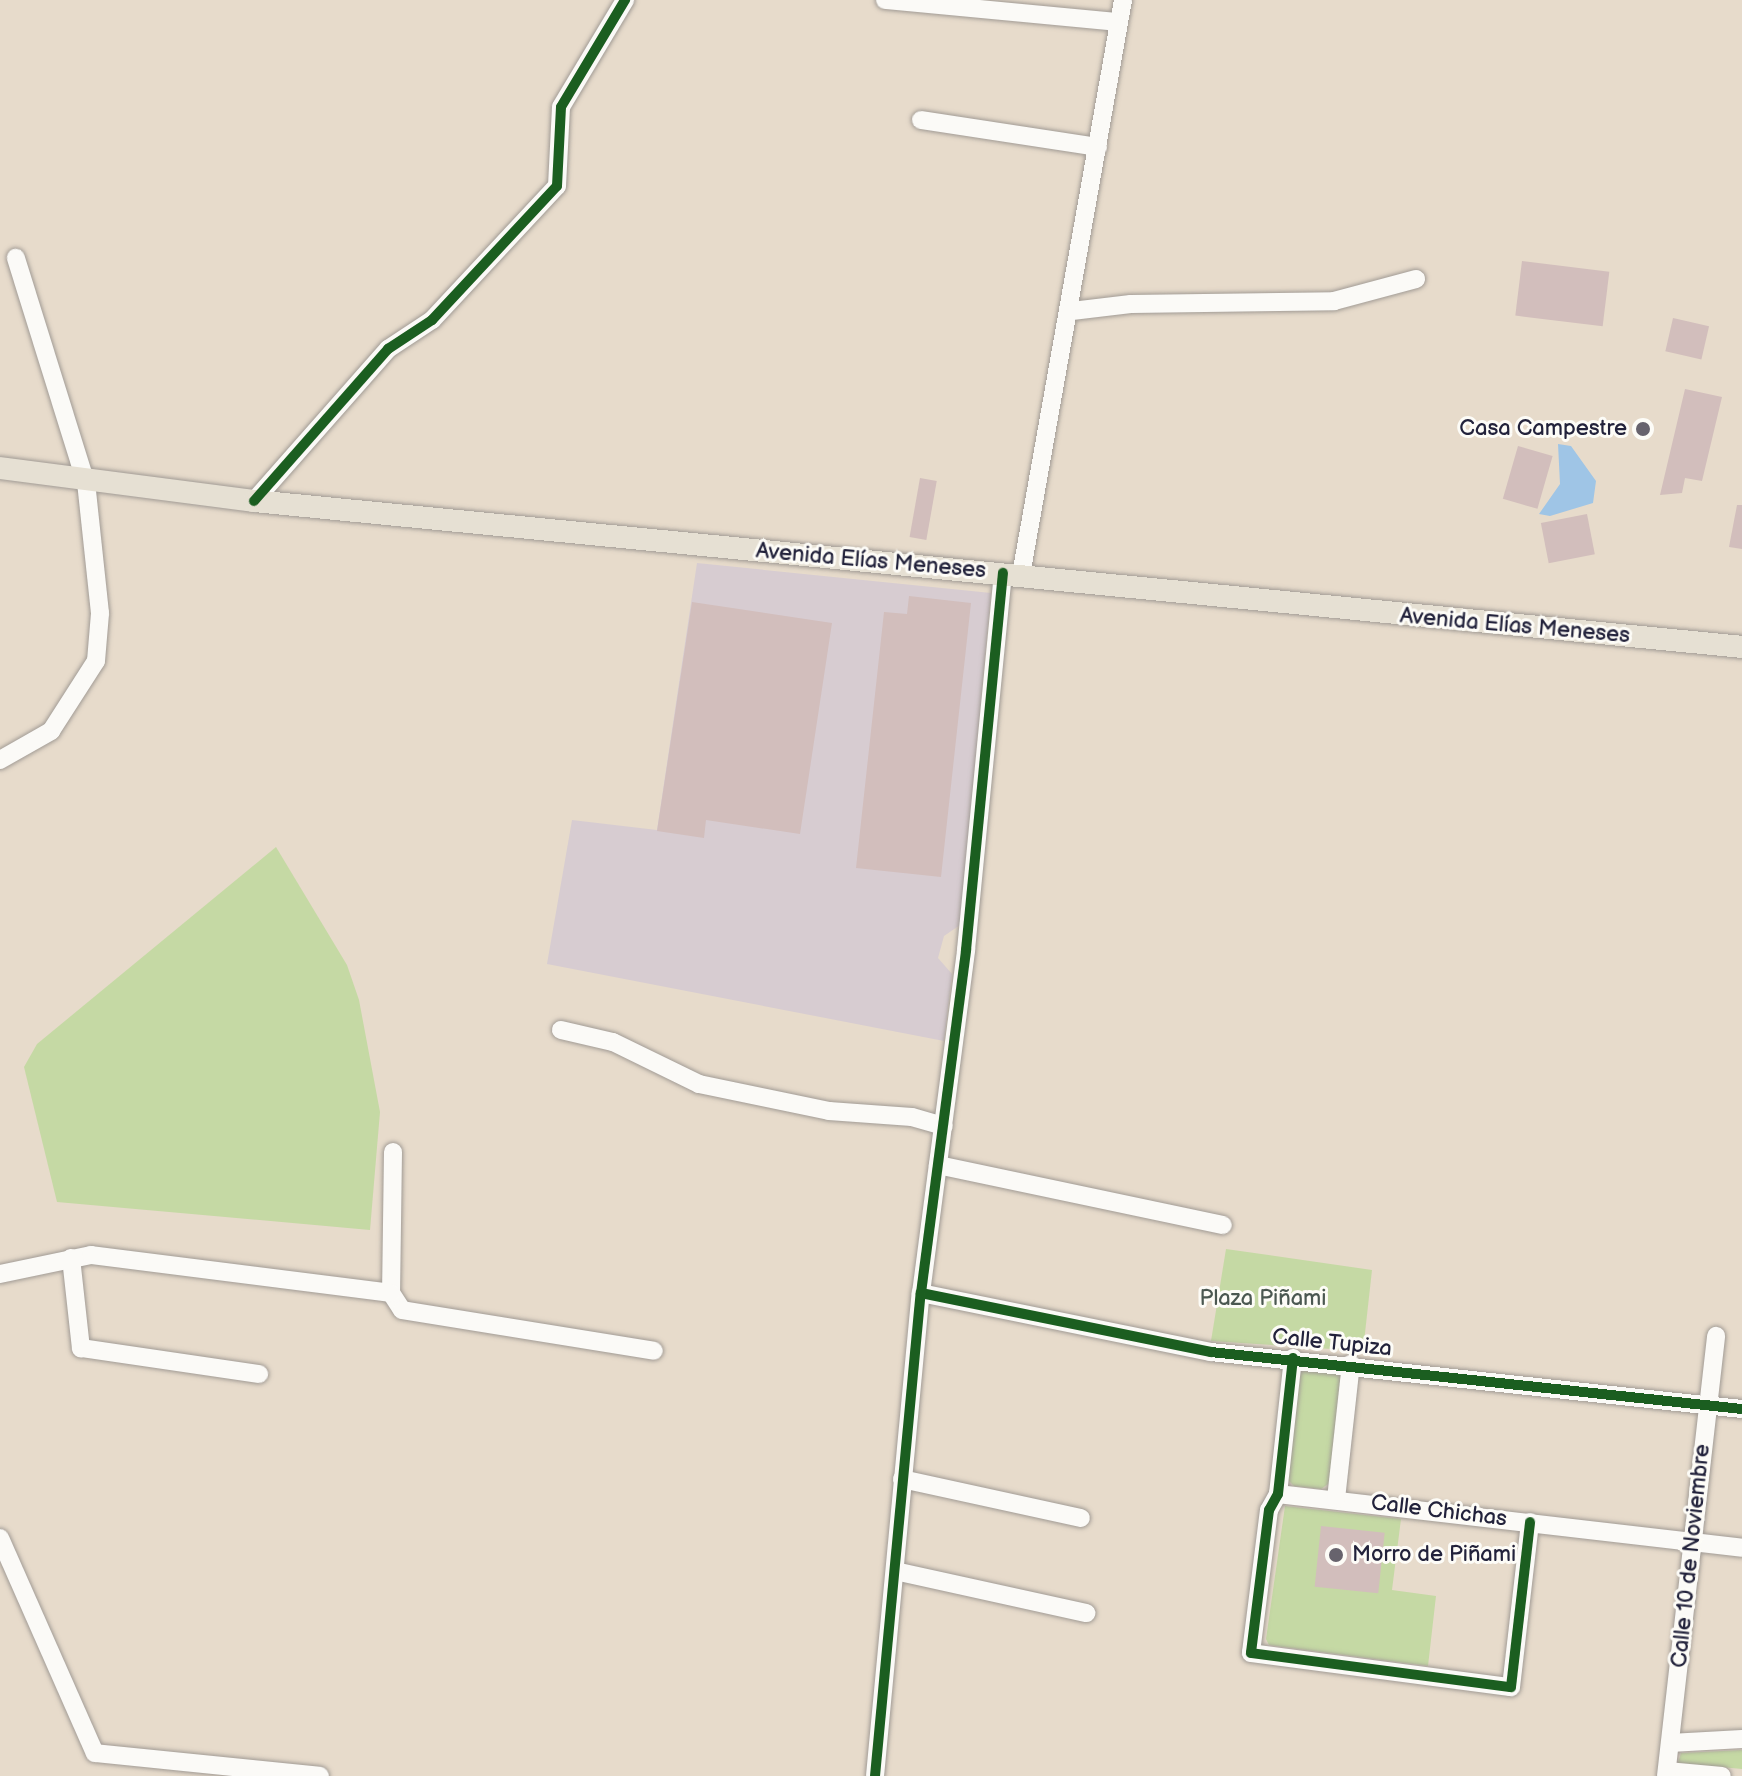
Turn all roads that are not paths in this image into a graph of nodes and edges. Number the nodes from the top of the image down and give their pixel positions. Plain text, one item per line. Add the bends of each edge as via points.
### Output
1 (625, 0) edge
2 (885, 0) edge
3 (1123, 0) edge
4 (1118, 22) junction
5 (921, 120) dead end
6 (1098, 147) junction
7 (16, 258) dead end
8 (1416, 279) dead end
9 (1072, 311) junction
10 (0, 468) edge
11 (86, 483) junction
12 (254, 501) junction
13 (1012, 574) junction
14 (1742, 647) edge
15 (0, 760) edge
16 (561, 1030) dead end
17 (944, 1126) junction
18 (393, 1152) dead end
19 (938, 1165) junction
20 (1223, 1225) dead end
21 (71, 1258) junction
22 (0, 1274) edge
23 (391, 1293) junction
24 (921, 1293) junction
25 (1716, 1336) dead end
26 (654, 1351) dead end
27 (1293, 1358) junction
28 (1351, 1364) junction
29 (259, 1374) dead end
30 (1708, 1405) junction
31 (1742, 1409) edge
32 (902, 1479) junction
33 (1278, 1494) junction
34 (1336, 1499) junction
35 (1081, 1518) dead end
36 (1530, 1522) junction
37 (0, 1538) edge
38 (1693, 1542) junction
39 (1742, 1548) edge
40 (895, 1571) junction
41 (1086, 1613) dead end
42 (1742, 1739) edge
43 (1670, 1743) junction
44 (1667, 1773) edge
45 (320, 1776) edge
46 (875, 1776) edge
47 (1722, 1776) edge

1 - 12 street via 561,107 557,186 432,320 388,349
2 - 4 street
3 - 4 street
4 - 6 street
5 - 6 street
6 - 9 street
7 - 11 street
8 - 9 street via 1334,301 1131,304
9 - 13 street
10 - 11 main road, Avenida Elías Meneses
11 - 12 main road, Avenida Elías Meneses
11 - 15 street via 100,613 96,661 51,731
12 - 13 main road, Avenida Elías Meneses
13 - 14 main road, Avenida Elías Meneses
13 - 17 street
16 - 17 street via 613,1042 699,1084 829,1111 912,1117
17 - 19 street
18 - 23 street
19 - 20 street
19 - 24 street
21 - 22 street
21 - 23 street via 91,1255
21 - 29 street via 81,1348
23 - 26 street via 402,1310
24 - 27 street, Calle Tupiza via 1211,1352
24 - 32 street
25 - 30 street, Calle 10 de Noviembre
27 - 28 street, Calle Tupiza
27 - 33 street
28 - 30 street, Calle Tupiza
28 - 34 street
30 - 31 street, Calle Tupiza
30 - 38 street, Calle 10 de Noviembre
32 - 35 street
32 - 40 street
33 - 34 street, Calle Chichas
33 - 36 street via 1269,1510 1251,1653 1511,1687
34 - 36 street, Calle Chichas
36 - 38 street, Calle Chichas
37 - 45 street via 95,1753
38 - 39 street, Calle Chichas
38 - 43 street, Calle 10 de Noviembre
40 - 41 street
40 - 46 street
42 - 43 street
43 - 44 street, Calle 10 de Noviembre
44 - 47 street

